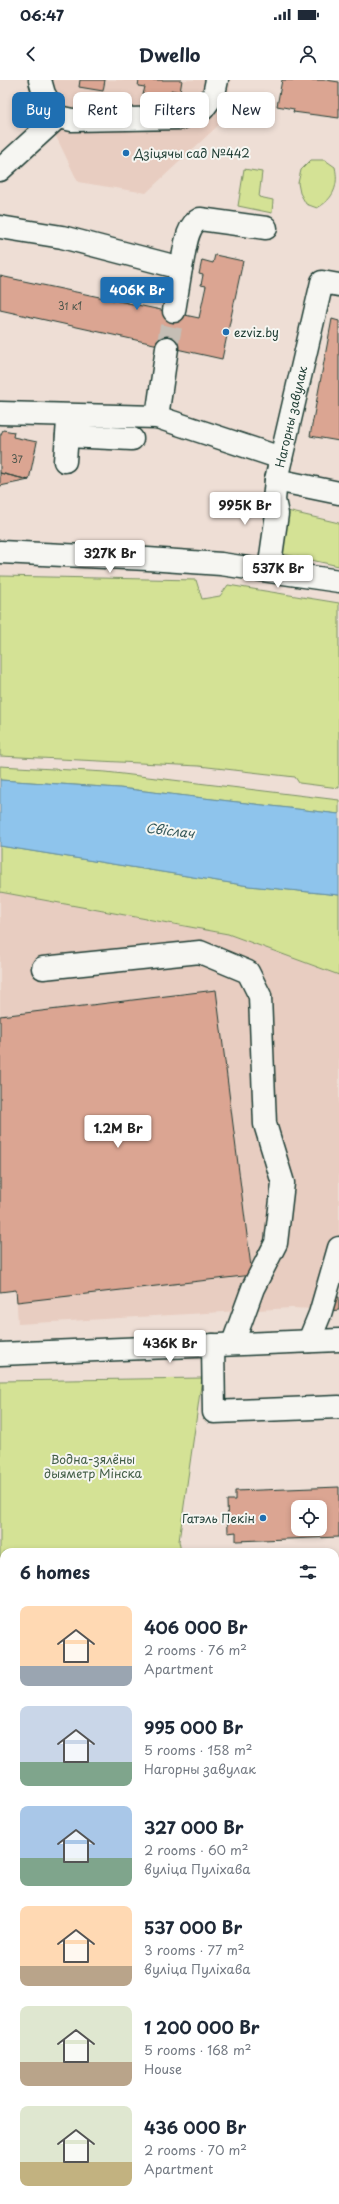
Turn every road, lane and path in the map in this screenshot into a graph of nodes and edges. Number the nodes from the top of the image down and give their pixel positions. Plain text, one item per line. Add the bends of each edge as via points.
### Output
1 (40, 80) edge
2 (217, 80) edge
3 (43, 92) edge
4 (65, 118) edge
5 (45, 128) edge
6 (0, 170) edge
7 (0, 227) edge
8 (266, 228) dead end
9 (181, 268) junction
10 (339, 285) edge
11 (174, 312) tunnel mouth
12 (167, 348) tunnel mouth
13 (0, 413) edge
14 (68, 414) junction
15 (157, 417) junction
16 (67, 436) junction
17 (132, 439) dead end
18 (281, 458) junction
19 (65, 461) dead end
20 (275, 490) junction
21 (339, 493) edge
22 (0, 552) edge
23 (262, 569) junction
24 (339, 581) edge
25 (43, 968) dead end
26 (339, 1248) edge
27 (339, 1340) edge
28 (309, 1341) junction
29 (223, 1344) junction
30 (0, 1354) edge
31 (339, 1407) edge

1 - 3 street
2 - 4 street via 214,94 203,109 181,118
5 - 6 street
7 - 9 street via 62,237
8 - 9 street via 200,219 190,228
9 - 11 street
10 - 18 street, Нагорны завулак via 322,282
12 - 15 street
13 - 14 street
14 - 15 street
14 - 16 street
15 - 18 street
16 - 17 street
16 - 19 street
18 - 20 street, Нагорны завулак
20 - 21 street
20 - 23 street, Нагорны завулак via 265,513
22 - 23 street via 148,558
23 - 24 street
25 - 29 street via 200,952 248,972 260,996 265,1124 283,1183 276,1243
26 - 28 street via 320,1314
27 - 28 street
28 - 29 street
29 - 30 street
29 - 31 street via 214,1412

